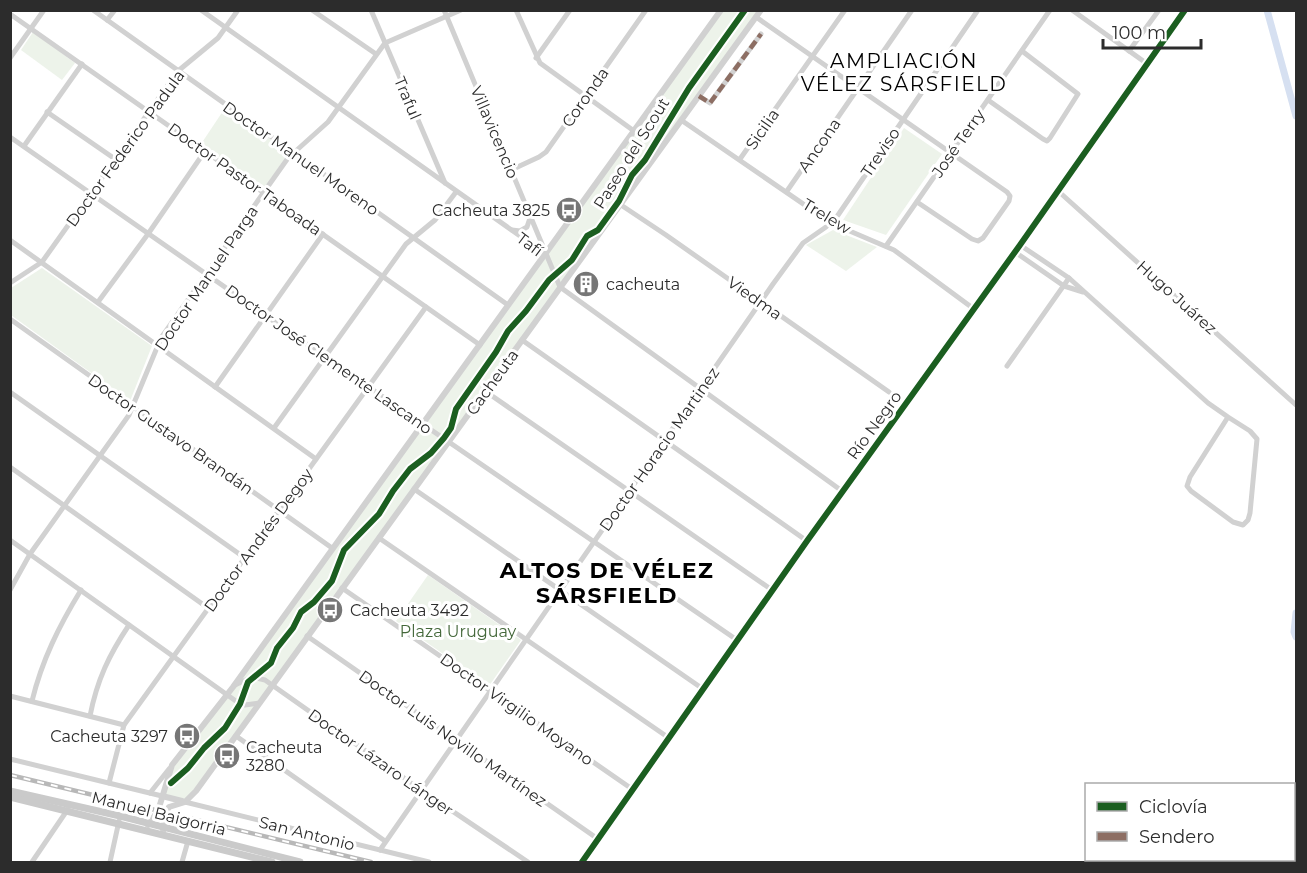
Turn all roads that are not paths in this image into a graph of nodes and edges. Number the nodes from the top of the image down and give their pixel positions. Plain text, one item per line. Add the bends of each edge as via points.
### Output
1 (44, 10) edge
2 (93, 10) edge
3 (114, 10) edge
4 (201, 10) edge
5 (238, 10) edge
6 (312, 10) edge
7 (371, 10) edge
8 (461, 10) edge
9 (516, 10) edge
10 (570, 10) edge
11 (646, 10) edge
12 (721, 10) edge
13 (761, 10) edge
14 (845, 10) edge
15 (912, 10) edge
16 (978, 10) edge
17 (1050, 10) edge
18 (1072, 10) edge
19 (1159, 10) edge
20 (1185, 10) edge
21 (10, 14) edge
22 (446, 14) edge
23 (756, 17) junction
24 (107, 20) junction
25 (226, 28) junction
26 (32, 29) junction
27 (761, 34) dead end
28 (385, 43) junction
29 (1022, 51) junction
30 (1129, 51) junction
31 (376, 54) junction
32 (813, 57) junction
33 (10, 58) edge
34 (536, 58) junction
35 (1146, 63) junction
36 (82, 64) junction
37 (178, 71) junction
38 (858, 88) junction
39 (585, 96) junction
40 (699, 96) junction
41 (988, 100) junction
42 (339, 108) junction
43 (148, 111) junction
44 (47, 112) junction
45 (903, 119) junction
46 (681, 120) junction
47 (634, 131) junction
48 (10, 137) edge
49 (24, 146) junction
50 (206, 151) junction
51 (294, 153) junction
52 (951, 153) junction
53 (115, 159) junction
54 (740, 159) junction
55 (511, 170) junction
56 (446, 185) junction
57 (1057, 190) junction
58 (787, 191) junction
59 (264, 192) junction
60 (456, 192) junction
61 (91, 193) junction
62 (917, 202) junction
63 (621, 205) junction
64 (530, 216) junction
65 (831, 223) junction
66 (510, 229) junction
67 (148, 234) junction
68 (323, 234) junction
69 (413, 237) junction
70 (10, 240) edge
71 (1020, 245) junction
72 (886, 246) junction
73 (1015, 252) junction
74 (545, 254) junction
75 (42, 262) junction
76 (206, 274) junction
77 (382, 276) junction
78 (1069, 278) junction
79 (10, 283) edge
80 (773, 284) joint
81 (1064, 286) junction
82 (560, 287) junction
83 (1084, 293) junction
84 (98, 302) junction
85 (761, 303) junction
86 (508, 304) junction
87 (426, 307) junction
88 (974, 309) junction
89 (266, 316) junction
90 (10, 319) edge
91 (522, 340) junction
92 (158, 345) junction
93 (480, 345) junction
94 (325, 357) junction
95 (1007, 366) dead end
96 (215, 387) junction
97 (369, 387) junction
98 (701, 390) junction
99 (485, 391) junction
100 (10, 392) edge
101 (889, 392) dead end
102 (1296, 405) edge
103 (133, 408) junction
104 (1228, 417) junction
105 (422, 424) junction
106 (274, 428) junction
107 (665, 440) junction
108 (449, 441) junction
109 (100, 455) junction
110 (316, 459) junction
111 (10, 467) edge
112 (414, 489) junction
113 (842, 491) junction
114 (630, 492) junction
115 (64, 506) junction
116 (279, 510) junction
117 (379, 538) junction
118 (10, 540) edge
119 (595, 541) junction
120 (807, 541) junction
121 (332, 548) junction
122 (30, 554) junction
123 (245, 558) junction
124 (342, 588) junction
125 (10, 590) edge
126 (81, 590) junction
127 (561, 590) junction
128 (772, 590) junction
129 (208, 608) junction
130 (129, 625) junction
131 (308, 636) junction
132 (526, 640) junction
133 (737, 640) junction
134 (173, 656) junction
135 (272, 685) junction
136 (233, 687) junction
137 (703, 689) junction
138 (490, 691) junction
139 (227, 695) junction
140 (10, 696) edge
141 (32, 701) junction
142 (260, 703) junction
143 (90, 716) junction
144 (124, 725) junction
145 (236, 736) junction
146 (669, 738) junction
147 (456, 741) junction
148 (10, 759) edge
149 (172, 765) junction
150 (109, 783) junction
151 (632, 789) junction
152 (421, 790) junction
153 (10, 791) edge
154 (150, 794) junction
155 (162, 796) junction
156 (10, 797) edge
157 (185, 802) junction
158 (68, 808) junction
159 (119, 820) junction
160 (148, 827) junction
161 (164, 831) junction
162 (598, 839) junction
163 (188, 840) junction
164 (385, 841) junction
165 (380, 850) junction
166 (253, 860) edge
167 (583, 860) edge
168 (32, 862) edge
169 (110, 862) edge
170 (182, 862) edge
171 (272, 862) edge
172 (300, 862) edge
173 (429, 862) edge
174 (528, 862) edge

1 - 26 street
2 - 24 street, Doctor Manuel Moreno
3 - 24 street
4 - 25 street, Tafí
5 - 25 street, Doctor Federico Padula
6 - 31 street
7 - 28 street, Traful
8 - 22 street
9 - 34 street
10 - 34 street
11 - 39 street, Coronda
12 - 47 street, Cacheuta
13 - 23 street, Cacheuta
14 - 32 street, Sicilia
15 - 38 street, Ancona
16 - 45 street, Treviso
17 - 29 street, José Terry
18 - 30 street
19 - 30 street
20 - 35 street, Río Negro
21 - 26 street, Doctor Pastor Taboada
22 - 28 street
22 - 55 street, Villavicencio
23 - 32 street
23 - 40 street, Cacheuta
24 - 37 street, Doctor Manuel Moreno
25 - 37 street, Doctor Federico Padula
25 - 42 street, Tafí
26 - 33 street
26 - 36 street, Doctor Pastor Taboada
27 - 40 street via 710,103
28 - 31 street, Doctor Manuel Parga
28 - 56 street, Traful
29 - 41 street, José Terry
29 - 41 street via 1078,94 1047,141
30 - 35 street
31 - 42 street, Doctor Manuel Parga
32 - 38 street
32 - 54 street, Sicilia
34 - 39 street
35 - 57 street, Río Negro
36 - 43 street, Doctor Pastor Taboada
36 - 44 street
37 - 43 street, Doctor Federico Padula
37 - 51 street, Doctor Manuel Moreno
38 - 45 street
38 - 58 street, Ancona
39 - 47 street
39 - 55 street, Coronda via 543,155
40 - 46 street, Cacheuta
41 - 52 street, José Terry
42 - 51 street, Doctor Manuel Parga
42 - 56 street, Tafí
43 - 50 street, Doctor Pastor Taboada
43 - 53 street, Doctor Federico Padula
44 - 49 street
44 - 53 street
45 - 52 street
45 - 65 street, Treviso
46 - 54 street, Trelew
46 - 63 street, Cacheuta
47 - 74 street, Cacheuta
48 - 49 street, Doctor José Clemente Lascano
49 - 61 street, Doctor José Clemente Lascano
50 - 59 street, Doctor Pastor Taboada
50 - 67 street
51 - 59 street, Doctor Manuel Parga
51 - 69 street, Doctor Manuel Moreno
52 - 62 street, José Terry
52 - 62 street via 1010,196 983,238 972,239
53 - 61 street, Doctor Federico Padula
54 - 58 street, Trelew
55 - 64 street, Villavicencio
56 - 60 street, Tafí
57 - 71 street, Río Negro
57 - 102 street, Hugo Juárez
58 - 65 street, Trelew
59 - 68 street, Doctor Pastor Taboada
59 - 76 street, Doctor Manuel Parga
60 - 66 street, Tafí
60 - 69 street via 435,220
61 - 67 street, Doctor José Clemente Lascano
61 - 75 street, Doctor Federico Padula
62 - 72 street, José Terry
63 - 82 street, Cacheuta
63 - 85 street, Viedma
64 - 66 street via 523,230
64 - 74 street, Villavicencio
65 - 72 street, Trelew
65 - 80 street, Treviso via 803,243
66 - 74 street, Tafí
67 - 76 street, Doctor José Clemente Lascano
67 - 84 street
68 - 77 street, Doctor Pastor Taboada
68 - 89 street
69 - 77 street
69 - 86 street, Doctor Manuel Moreno
70 - 75 street
71 - 73 street, Río Negro
71 - 78 street
72 - 88 street, Trelew
73 - 81 street
73 - 88 street, Río Negro
74 - 82 street, Tafí
74 - 86 street, Cacheuta
75 - 79 street, Doctor Federico Padula
75 - 84 street
76 - 89 street, Doctor José Clemente Lascano
76 - 92 street, Doctor Manuel Parga
77 - 87 street, Doctor Pastor Taboada
77 - 94 street
78 - 81 street
78 - 83 street
80 - 85 street, Doctor Horacio Martinez
81 - 83 street
81 - 95 street
82 - 91 street, Cacheuta
82 - 98 street, Tafí
83 - 104 street
84 - 92 street
85 - 98 street, Doctor Horacio Martinez
85 - 101 street, Viedma
86 - 93 street, Cacheuta
87 - 93 street, Doctor Pastor Taboada
87 - 97 street, Doctor Andrés Degoy
88 - 113 street, Río Negro
89 - 94 street, Doctor José Clemente Lascano
89 - 96 street
90 - 103 street, Doctor Gustavo Brandán
91 - 99 street, Cacheuta
91 - 107 street
92 - 96 street
92 - 103 street, Doctor Manuel Parga
93 - 105 street, Cacheuta
94 - 97 street, Doctor José Clemente Lascano
94 - 106 street
96 - 106 street
97 - 105 street, Doctor José Clemente Lascano
97 - 110 street, Doctor Andrés Degoy
98 - 107 street, Doctor Horacio Martinez
98 - 113 street, Tafí
99 - 108 street, Cacheuta
99 - 114 street
100 - 109 street
103 - 109 street, Doctor Manuel Parga
103 - 116 street, Doctor Gustavo Brandán
104 - 104 street via 1188,486 1233,522 1243,525 1250,513 1257,439
105 - 108 street, Doctor José Clemente Lascano
105 - 121 street, Cacheuta
106 - 110 street
107 - 114 street, Doctor Horacio Martinez
107 - 120 street
108 - 112 street, Cacheuta
108 - 119 street, Doctor José Clemente Lascano
109 - 115 street, Doctor Manuel Parga
109 - 123 street
110 - 116 street, Doctor Andrés Degoy
111 - 115 street
112 - 117 street, Cacheuta
112 - 127 street
113 - 120 street, Río Negro
114 - 119 street, Doctor Horacio Martinez
114 - 128 street
115 - 122 street, Doctor Manuel Parga
115 - 129 street
116 - 121 street, Doctor Gustavo Brandán
116 - 123 street, Doctor Andrés Degoy
117 - 124 street, Cacheuta
117 - 132 street
118 - 122 street
119 - 127 street, Doctor Horacio Martinez
119 - 133 street, Doctor José Clemente Lascano
120 - 128 street, Río Negro
121 - 136 street, Cacheuta
122 - 125 street, Doctor Manuel Parga
122 - 126 street
123 - 129 street, Doctor Andrés Degoy
124 - 131 street, Cacheuta
124 - 138 street, Doctor Virgilio Moyano
126 - 130 street
126 - 141 street via 42,662
127 - 132 street, Doctor Horacio Martinez
127 - 137 street
128 - 133 street, Río Negro
129 - 134 street, Doctor Andrés Degoy
130 - 134 street
130 - 143 street via 108,658
131 - 135 street, Cacheuta
131 - 147 street, Doctor Luis Novillo Martínez
132 - 138 street, Doctor Horacio Martinez
132 - 146 street
133 - 137 street, Río Negro
134 - 139 street
134 - 144 street, Doctor Andrés Degoy
135 - 136 street, Doctor Lázaro Lánger via 252,677
135 - 142 street, Cacheuta
135 - 152 street, Doctor Lázaro Lánger
136 - 139 street, Cacheuta
137 - 146 street, Río Negro
138 - 147 street, Doctor Horacio Martinez
138 - 151 street, Doctor Virgilio Moyano
139 - 142 street via 243,705
139 - 149 street, Cacheuta
140 - 141 street
141 - 143 street
142 - 145 street, Cacheuta
143 - 144 street
144 - 150 street, Doctor Andrés Degoy
145 - 157 street, Cacheuta
145 - 164 street
146 - 151 street, Río Negro
147 - 152 street, Doctor Horacio Martinez
147 - 162 street, Doctor Luis Novillo Martínez
148 - 150 street, San Antonio
149 - 154 street
149 - 155 street, Cacheuta
150 - 154 street, San Antonio
151 - 162 street, Río Negro
152 - 164 street, Doctor Horacio Martinez
152 - 174 street, Doctor Lázaro Lánger
153 - 158 main road, Manuel Baigorria
154 - 155 street, San Antonio
155 - 157 street, San Antonio
155 - 160 street, Cacheuta
156 - 158 main road, Manuel Baigorria
157 - 161 street, Cacheuta via 169,807
157 - 165 street, San Antonio
158 - 159 main road, Manuel Baigorria
158 - 168 street
159 - 160 main road, Manuel Baigorria
159 - 169 street
160 - 161 main road, Manuel Baigorria
161 - 163 main road, Manuel Baigorria
161 - 172 main road, Manuel Baigorria
162 - 167 street, Río Negro
163 - 166 main road, Manuel Baigorria
163 - 170 street
164 - 165 street, Doctor Horacio Martinez
165 - 173 street, San Antonio
166 - 171 main road, Manuel Baigorria

